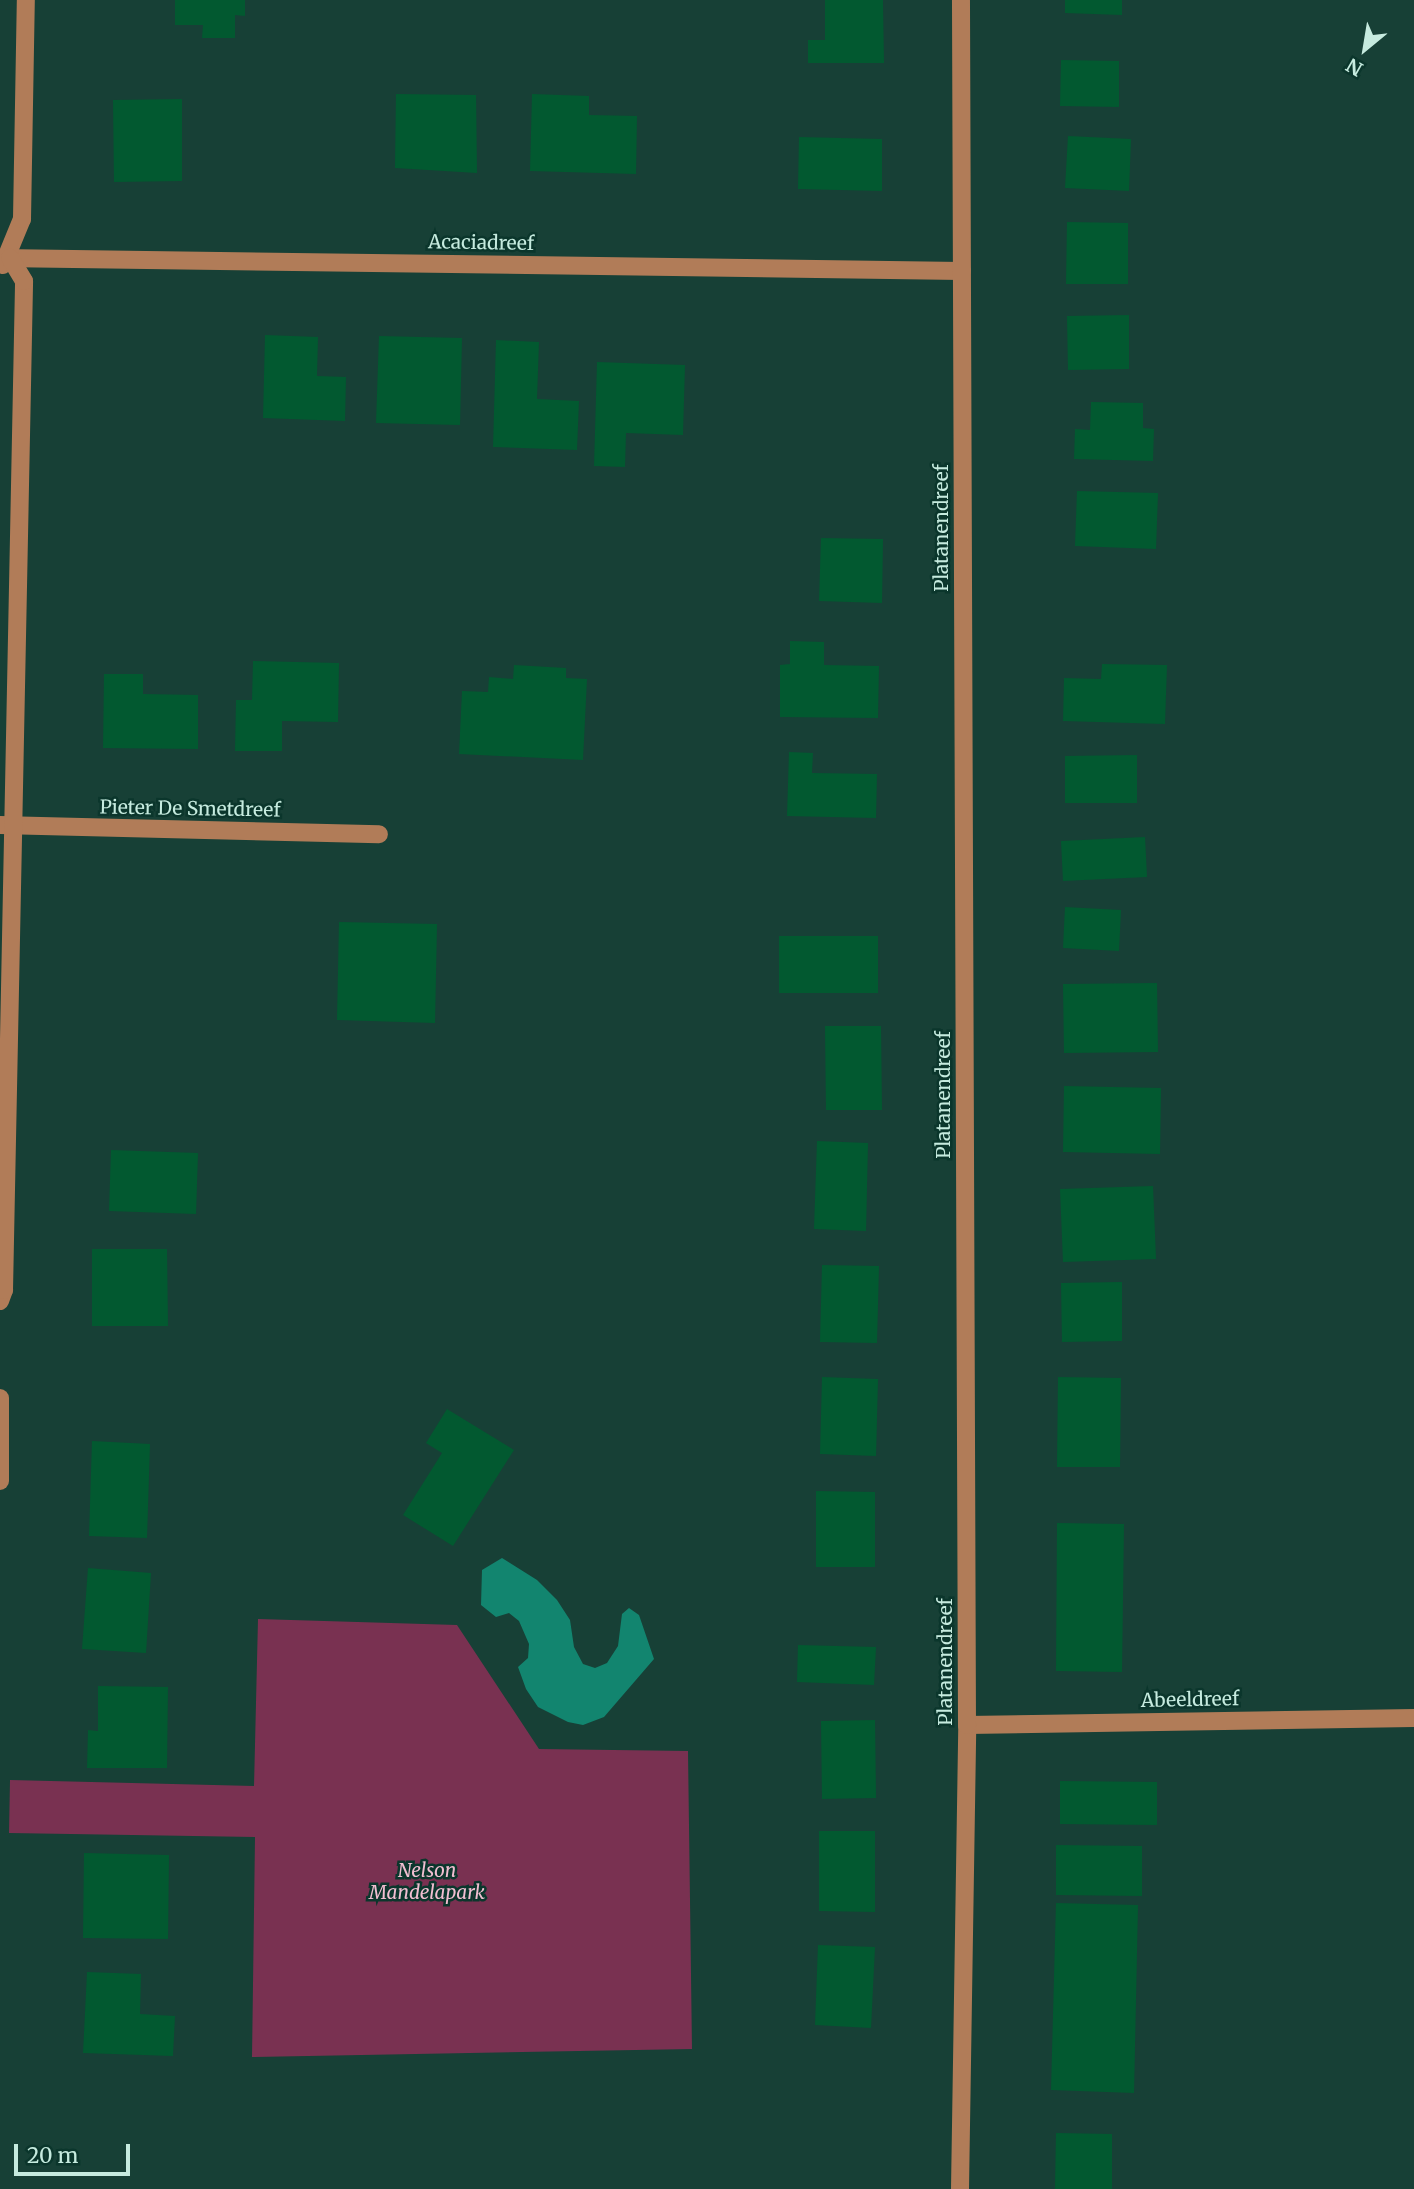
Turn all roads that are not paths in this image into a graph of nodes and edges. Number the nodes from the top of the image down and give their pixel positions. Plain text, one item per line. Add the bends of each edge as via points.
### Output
1 (26, 0) edge
2 (961, 0) edge
3 (3, 262) edge
4 (962, 271) junction
5 (6, 826) edge
6 (379, 834) dead end
7 (0, 1301) edge
8 (0, 1398) edge
9 (0, 1481) edge
10 (1414, 1718) edge
11 (967, 1725) junction
12 (960, 2189) edge

1 - 3 street via 22,219
2 - 4 street, Platanendreef
3 - 4 street, Acaciadreef
3 - 5 street via 24,281
4 - 11 street, Platanendreef
5 - 6 street, Pieter De Smetdreef
5 - 7 street via 5,1290
8 - 9 street
10 - 11 street, Abeeldreef
11 - 12 street, Platanendreef

